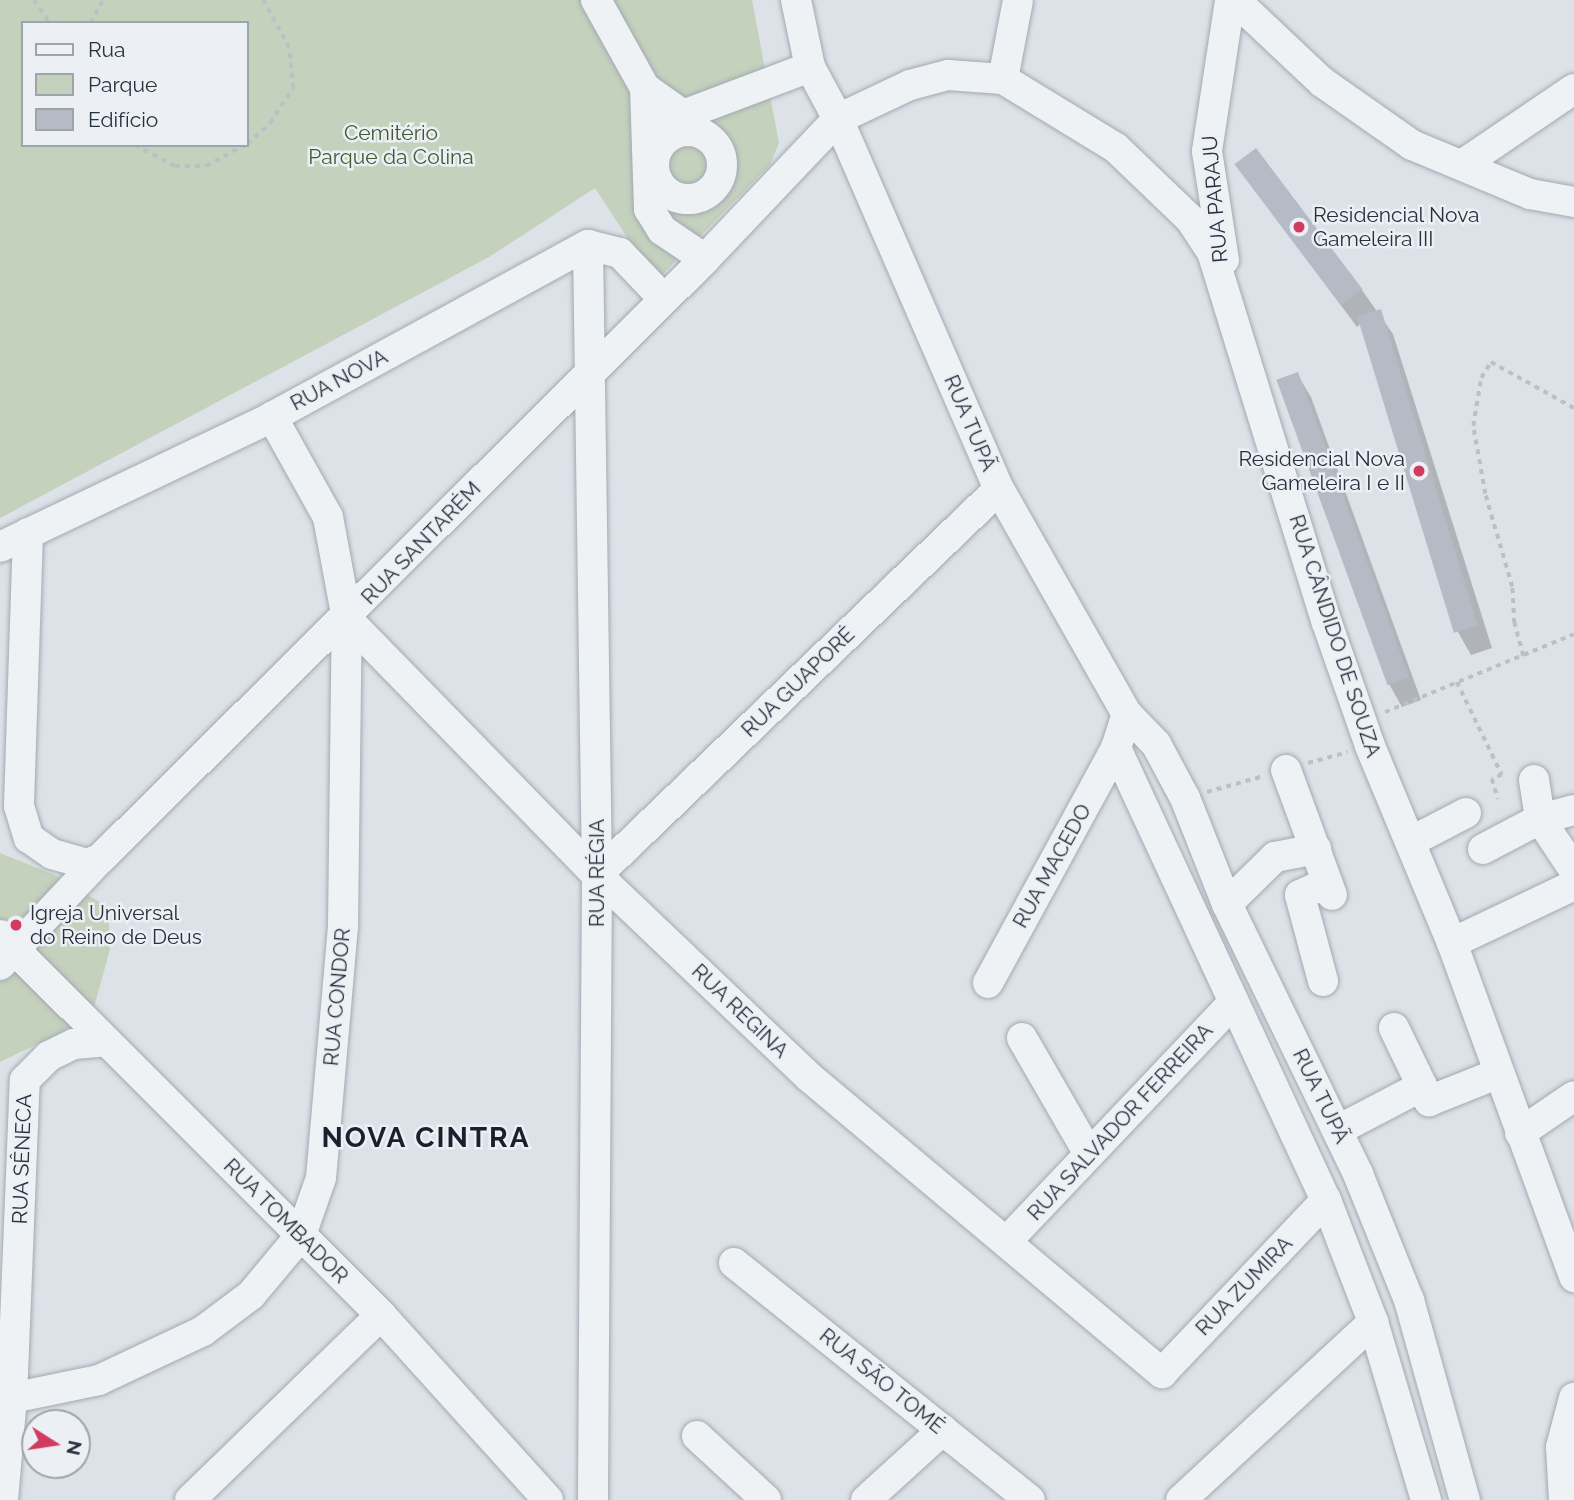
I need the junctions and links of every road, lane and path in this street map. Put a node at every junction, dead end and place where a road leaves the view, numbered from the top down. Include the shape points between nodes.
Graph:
1 (34, 0) edge
2 (103, 0) edge
3 (263, 0) edge
4 (596, 0) edge
5 (796, 0) edge
6 (1018, 0) edge
7 (1233, 0) edge
8 (49, 21) edge
9 (91, 21) edge
10 (810, 67) junction
11 (1003, 79) junction
12 (645, 88) junction
13 (1574, 89) edge
14 (838, 119) junction
15 (688, 123) junction
16 (248, 142) edge
17 (139, 147) edge
18 (241, 147) edge
19 (649, 152) junction
20 (1462, 165) junction
21 (1574, 202) edge
22 (588, 245) junction
23 (705, 260) junction
24 (1222, 274) junction
25 (663, 298) junction
26 (592, 368) junction
27 (1574, 408) edge
28 (272, 417) junction
29 (999, 489) junction
30 (28, 533) junction
31 (0, 547) edge
32 (346, 619) junction
33 (1574, 634) edge
34 (1523, 656) junction
35 (1457, 682) junction
36 (1128, 715) junction
37 (1362, 722) junction
38 (1116, 748) junction
39 (1286, 770) dead end
40 (1534, 780) dead end
41 (1498, 799) dead end
42 (1574, 810) edge
43 (1466, 813) dead end
44 (1539, 818) junction
45 (1410, 842) junction
46 (1316, 849) junction
47 (1483, 849) dead end
48 (100, 859) junction
49 (1574, 870) edge
50 (597, 875) junction
51 (1574, 885) edge
52 (1227, 904) junction
53 (1452, 943) junction
54 (5, 950) edge
55 (1323, 981) dead end
56 (988, 983) dead end
57 (1234, 1002) junction
58 (1394, 1028) dead end
59 (1022, 1038) dead end
60 (106, 1041) junction
61 (1497, 1074) junction
62 (1422, 1086) junction
63 (1574, 1096) edge
64 (1338, 1130) junction
65 (1520, 1133) junction
66 (1089, 1154) junction
67 (1326, 1200) junction
68 (301, 1236) junction
69 (1006, 1242) junction
70 (734, 1263) dead end
71 (1574, 1277) edge
72 (381, 1315) junction
73 (1373, 1322) junction
74 (1162, 1373) joint
75 (6, 1397) edge
76 (1574, 1398) edge
77 (943, 1430) junction
78 (697, 1436) dead end
79 (538, 1496) edge
80 (3, 1500) edge
81 (190, 1500) edge
82 (593, 1500) edge
83 (766, 1500) edge
84 (866, 1500) edge
85 (1030, 1500) edge
86 (1181, 1500) edge
87 (1426, 1500) edge
88 (1465, 1500) edge
89 (1564, 1500) edge

1 - 8 path
2 - 9 path
3 - 16 path via 289,48 293,88 270,123
4 - 12 street
5 - 10 street, RUA TUPÃ
6 - 11 street
7 - 20 street via 1365,116 1412,145
7 - 24 street, RUA PARAJU via 1207,151 1224,258
10 - 14 street, RUA TUPÃ
10 - 15 street
11 - 14 street, RUA CÂNDIDO DE SOUZA via 948,75 910,85
11 - 24 street, RUA CÂNDIDO DE SOUZA via 1116,148 1151,178 1191,219
12 - 15 street
12 - 19 street
13 - 20 street
14 - 23 street, RUA SANTARÉM
14 - 29 street, RUA TUPÃ
15 - 19 street
15 - 19 street via 714,142 723,163 716,185 708,193 686,200 666,191
17 - 18 path via 175,166 206,166
19 - 23 street via 649,209 663,230
20 - 21 street via 1530,194
22 - 25 street via 620,253
22 - 26 street, RUA RÉGIA
22 - 28 street, RUA NOVA
23 - 25 street, RUA SANTARÉM
24 - 37 street, RUA CÂNDIDO DE SOUZA via 1327,623
25 - 26 street, RUA SANTARÉM
26 - 32 street, RUA SANTARÉM
26 - 50 street, RUA RÉGIA
27 - 34 path via 1491,362 1481,378 1473,426 1485,494 1512,587 1514,623
28 - 30 street, RUA NOVA
28 - 32 street, RUA CONDOR via 328,517
29 - 36 street, RUA TUPÃ
29 - 50 street, RUA GUAPORÉ
30 - 31 street, RUA NOVA
30 - 48 street via 19,806 29,838 51,853 86,864
32 - 48 street, RUA SANTARÉM
32 - 50 street, RUA REGINA
32 - 68 street, RUA CONDOR via 344,927 321,1178
33 - 34 path
34 - 35 path
35 - 37 path
35 - 41 path via 1502,775 1492,779
36 - 38 street
36 - 52 street, RUA TUPÃ via 1156,744 1185,798
37 - 45 street, RUA CÂNDIDO DE SOUZA
38 - 56 street, RUA MACEDO
38 - 57 street, RUA TUPÃ
39 - 46 street
40 - 44 street
42 - 44 street
43 - 45 street
44 - 47 street
44 - 49 street
45 - 53 street, RUA CÂNDIDO DE SOUZA
46 - 52 street via 1275,857
46 - 55 street via 1329,889 1300,895
48 - 54 street, RUA SANTARÉM
50 - 69 street, RUA REGINA via 809,1077
50 - 82 street, RUA RÉGIA
51 - 53 street
52 - 64 street, RUA TUPÃ
53 - 61 street, RUA CÂNDIDO DE SOUZA
54 - 60 street, RUA TOMBADOR
57 - 66 street, RUA SALVADOR FERREIRA
57 - 67 street, RUA TUPÃ
58 - 62 street
59 - 66 street
60 - 68 street, RUA TOMBADOR
60 - 75 street, RUA SÊNECA via 74,1044 49,1056 25,1080
61 - 62 street via 1429,1101
61 - 65 street, RUA CÂNDIDO DE SOUZA
62 - 64 street
63 - 65 street
64 - 88 street, RUA TUPÃ via 1409,1300
65 - 71 street, RUA CÂNDIDO DE SOUZA
66 - 69 street, RUA SALVADOR FERREIRA
67 - 73 street, RUA TUPÃ
67 - 74 street, RUA ZUMIRA
68 - 72 street, RUA TOMBADOR
68 - 75 street, RUA CONDOR via 251,1295 203,1331 99,1380
69 - 74 street, RUA REGINA
70 - 77 street, RUA SÃO TOMÉ
72 - 79 street, RUA TOMBADOR
72 - 81 street
73 - 86 street
73 - 87 street, RUA TUPÃ
75 - 80 street, RUA SÊNECA
76 - 89 street via 1561,1447
77 - 84 street
77 - 85 street, RUA SÃO TOMÉ
78 - 83 street

